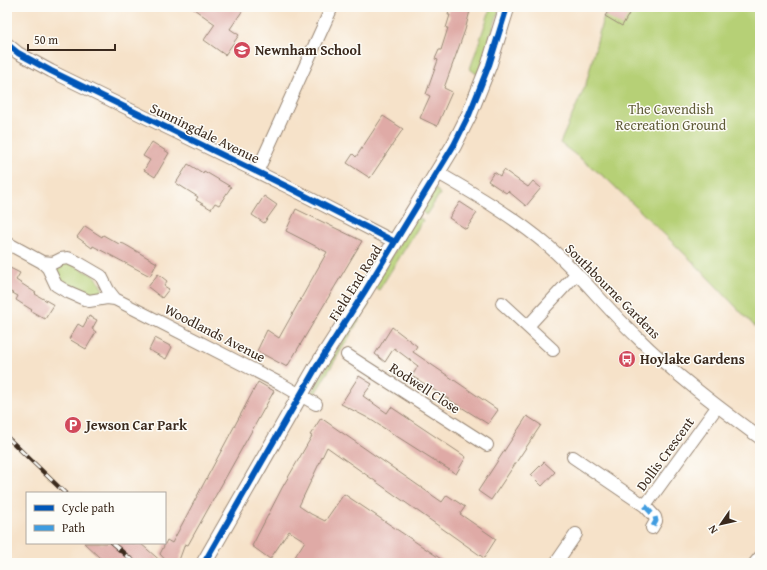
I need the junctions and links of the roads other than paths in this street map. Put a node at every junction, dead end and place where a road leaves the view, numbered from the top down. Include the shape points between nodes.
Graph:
1 (332, 7) edge
2 (507, 7) edge
3 (7, 44) edge
4 (257, 172) junction
5 (438, 173) junction
6 (395, 242) junction
7 (7, 243) edge
8 (42, 262) junction
9 (576, 274) junction
10 (115, 299) junction
11 (502, 303) dead end
12 (528, 326) junction
13 (553, 350) dead end
14 (347, 355) dead end
15 (300, 395) junction
16 (316, 404) dead end
17 (718, 407) junction
18 (760, 438) edge
19 (487, 445) dead end
20 (573, 457) dead end
21 (645, 506) junction
22 (652, 528) dead end
23 (576, 534) dead end
24 (760, 557) edge
25 (204, 563) edge
26 (556, 563) edge
27 (756, 563) edge

1 - 4 street
2 - 5 street, Field End Road via 489,65 469,115
3 - 4 street, Sunningdale Avenue via 52,72
4 - 6 street, Sunningdale Avenue
5 - 6 street, Field End Road
5 - 9 street, Southbourne Gardens via 514,220 547,245
6 - 15 street, Field End Road
7 - 8 street
8 - 10 street via 48,268 56,285 72,294 89,301
8 - 10 street, Woodlands Avenue via 53,263 68,258 77,262 101,276
9 - 12 street
9 - 17 street, Southbourne Gardens via 669,368
10 - 15 street, Woodlands Avenue
11 - 12 street
12 - 13 street
14 - 19 street, Rodwell Close
15 - 16 street, Woodlands Avenue
15 - 25 street, Field End Road
17 - 18 street, Southbourne Gardens
17 - 21 street, Dollis Crescent
20 - 21 street, Dollis Crescent
21 - 22 street via 655,517 656,521
23 - 26 street
24 - 27 street

